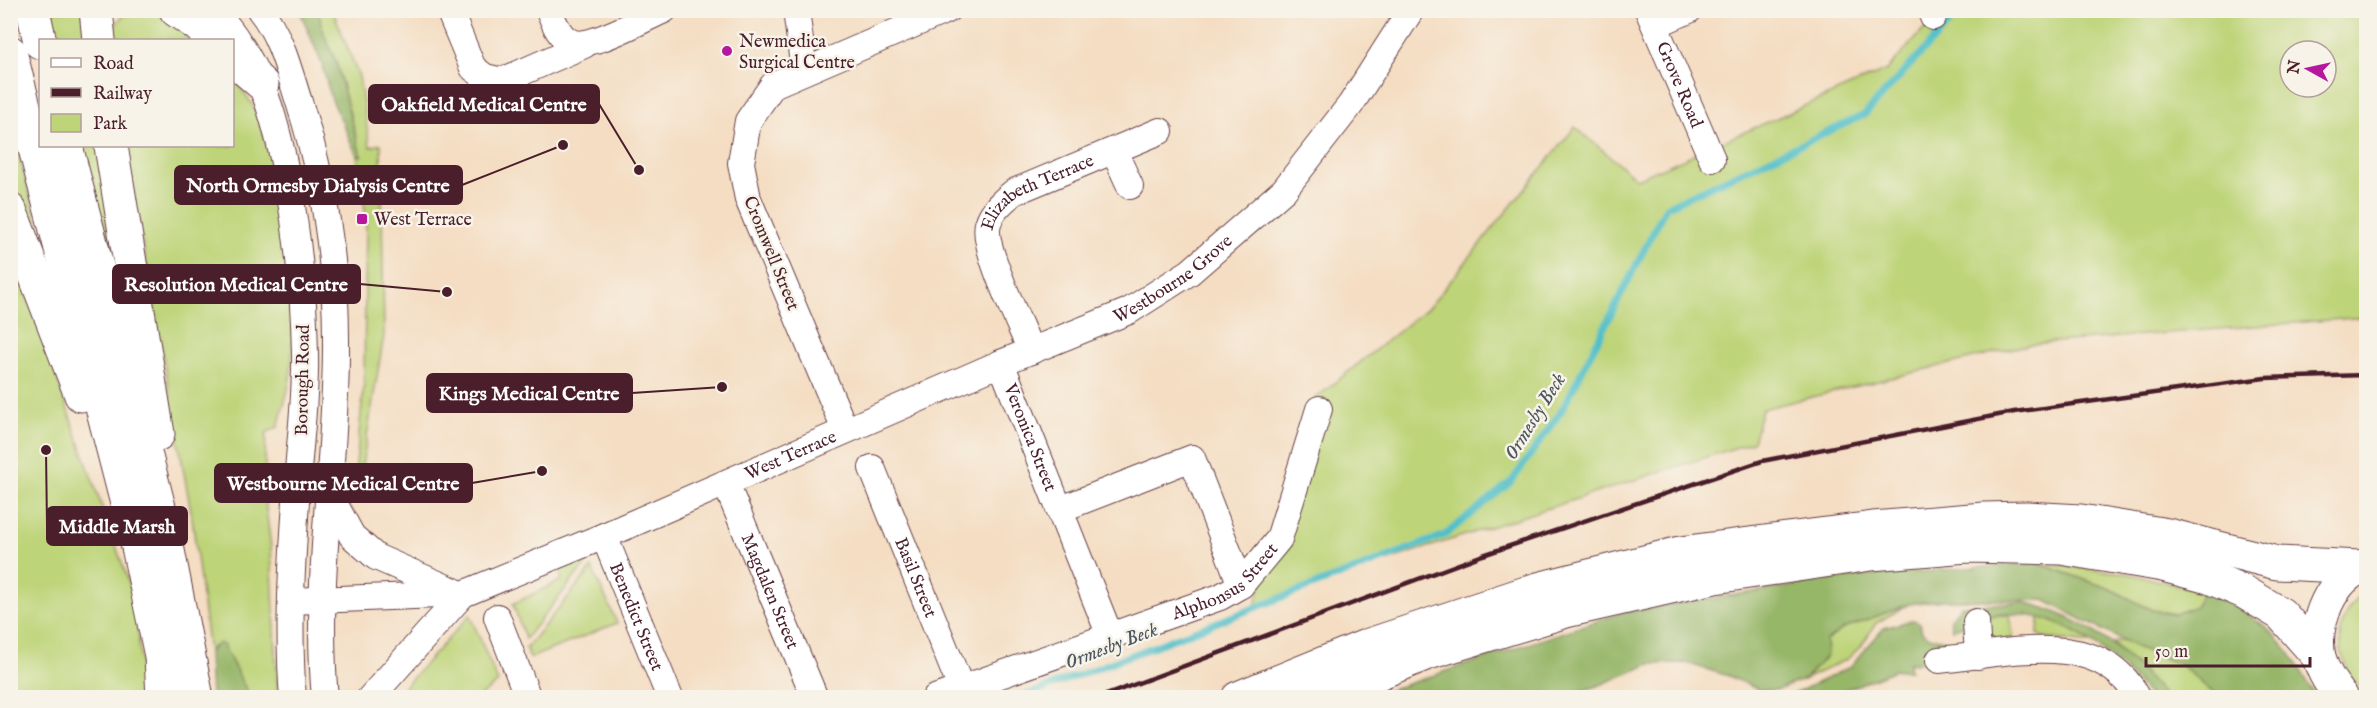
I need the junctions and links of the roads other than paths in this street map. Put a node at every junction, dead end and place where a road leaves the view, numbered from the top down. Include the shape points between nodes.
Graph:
1 (33, 10) edge
2 (176, 10) edge
3 (214, 10) edge
4 (260, 10) edge
5 (449, 10) edge
6 (549, 10) edge
7 (664, 10) edge
8 (796, 10) edge
9 (947, 10) edge
10 (1411, 10) edge
11 (1689, 10) edge
12 (1652, 18) edge
13 (39, 39) edge
14 (212, 39) edge
15 (584, 45) junction
16 (10, 52) edge
17 (234, 60) edge
18 (804, 71) junction
19 (262, 84) junction
20 (1160, 131) dead end
21 (66, 147) edge
22 (111, 147) edge
23 (1114, 151) junction
24 (1712, 159) dead end
25 (1130, 186) dead end
26 (10, 210) edge
27 (1031, 351) junction
28 (1000, 363) junction
29 (1319, 409) dead end
30 (844, 430) junction
31 (872, 468) dead end
32 (726, 484) junction
33 (327, 490) junction
34 (1061, 509) junction
35 (161, 515) junction
36 (604, 536) junction
37 (137, 542) junction
38 (2363, 566) edge
39 (1241, 585) junction
40 (463, 594) junction
41 (321, 600) junction
42 (291, 601) junction
43 (497, 617) dead end
44 (1976, 622) dead end
45 (1110, 636) junction
46 (1978, 656) junction
47 (2319, 657) junction
48 (1939, 660) dead end
49 (962, 688) junction
50 (197, 694) edge
51 (163, 698) edge
52 (293, 698) edge
53 (326, 698) edge
54 (370, 698) edge
55 (528, 698) edge
56 (670, 698) edge
57 (815, 698) edge
58 (935, 698) edge
59 (1238, 698) edge
60 (1318, 698) edge
61 (2138, 698) edge
62 (2342, 698) edge

1 - 13 main road
2 - 14 main road
3 - 19 street, Borough Road via 250,56
4 - 33 street, Borough Road via 284,53 311,137 328,229 336,338
5 - 15 street via 473,68 485,77 502,81
6 - 15 street via 558,31 570,42
7 - 15 street
8 - 18 street
9 - 18 street, Cromwell Street
10 - 27 street, Westbourne Grove via 1352,104 1284,190 1232,237 1190,272 1129,311
11 - 12 street
12 - 24 street, Grove Road
16 - 37 main road
17 - 19 main road
18 - 30 street, Cromwell Street via 773,85 748,121 741,164 748,199
19 - 42 street, Borough Road via 281,148 298,236 305,355
20 - 23 street, Elizabeth Terrace
21 - 35 main road
22 - 35 main road via 158,420
23 - 25 street, Elizabeth Terrace
23 - 27 street, Elizabeth Terrace via 1014,192 998,206 987,225 990,252
26 - 37 main road
27 - 28 street, Westbourne Grove
28 - 30 street, Westbourne Grove
28 - 34 street, Veronica Street
29 - 39 street, Alphonsus Street via 1279,539
30 - 32 street, West Terrace
31 - 49 street, Basil Street
32 - 36 street, West Terrace
32 - 57 street, Magdalen Street
33 - 40 street via 352,536 376,557
33 - 41 street, Borough Road
34 - 39 street via 1192,458
34 - 45 street, Veronica Street
35 - 50 main road
36 - 40 street, West Terrace
36 - 56 street, Benedict Street
37 - 51 main road via 161,656
38 - 47 main road via 2339,583 2325,605 2318,630
38 - 59 main road via 2277,562 2168,535 2081,521 1984,519 1873,528 1680,554 1538,589 1366,646
39 - 45 street, Alphonsus Street via 1220,597
40 - 41 street, West Terrace
40 - 54 street
41 - 42 street, West Terrace
41 - 53 street, Borough Road
42 - 52 street, Borough Road
43 - 55 street
44 - 46 street
45 - 49 street, Alphonsus Street
46 - 48 street
46 - 61 street via 2054,649 2079,652 2116,670
47 - 60 main road via 2281,614 2209,577 2061,548 1967,546 1871,554 1715,577 1577,609 1425,654
47 - 62 main road via 2328,680
49 - 58 street, Alphonsus Street

